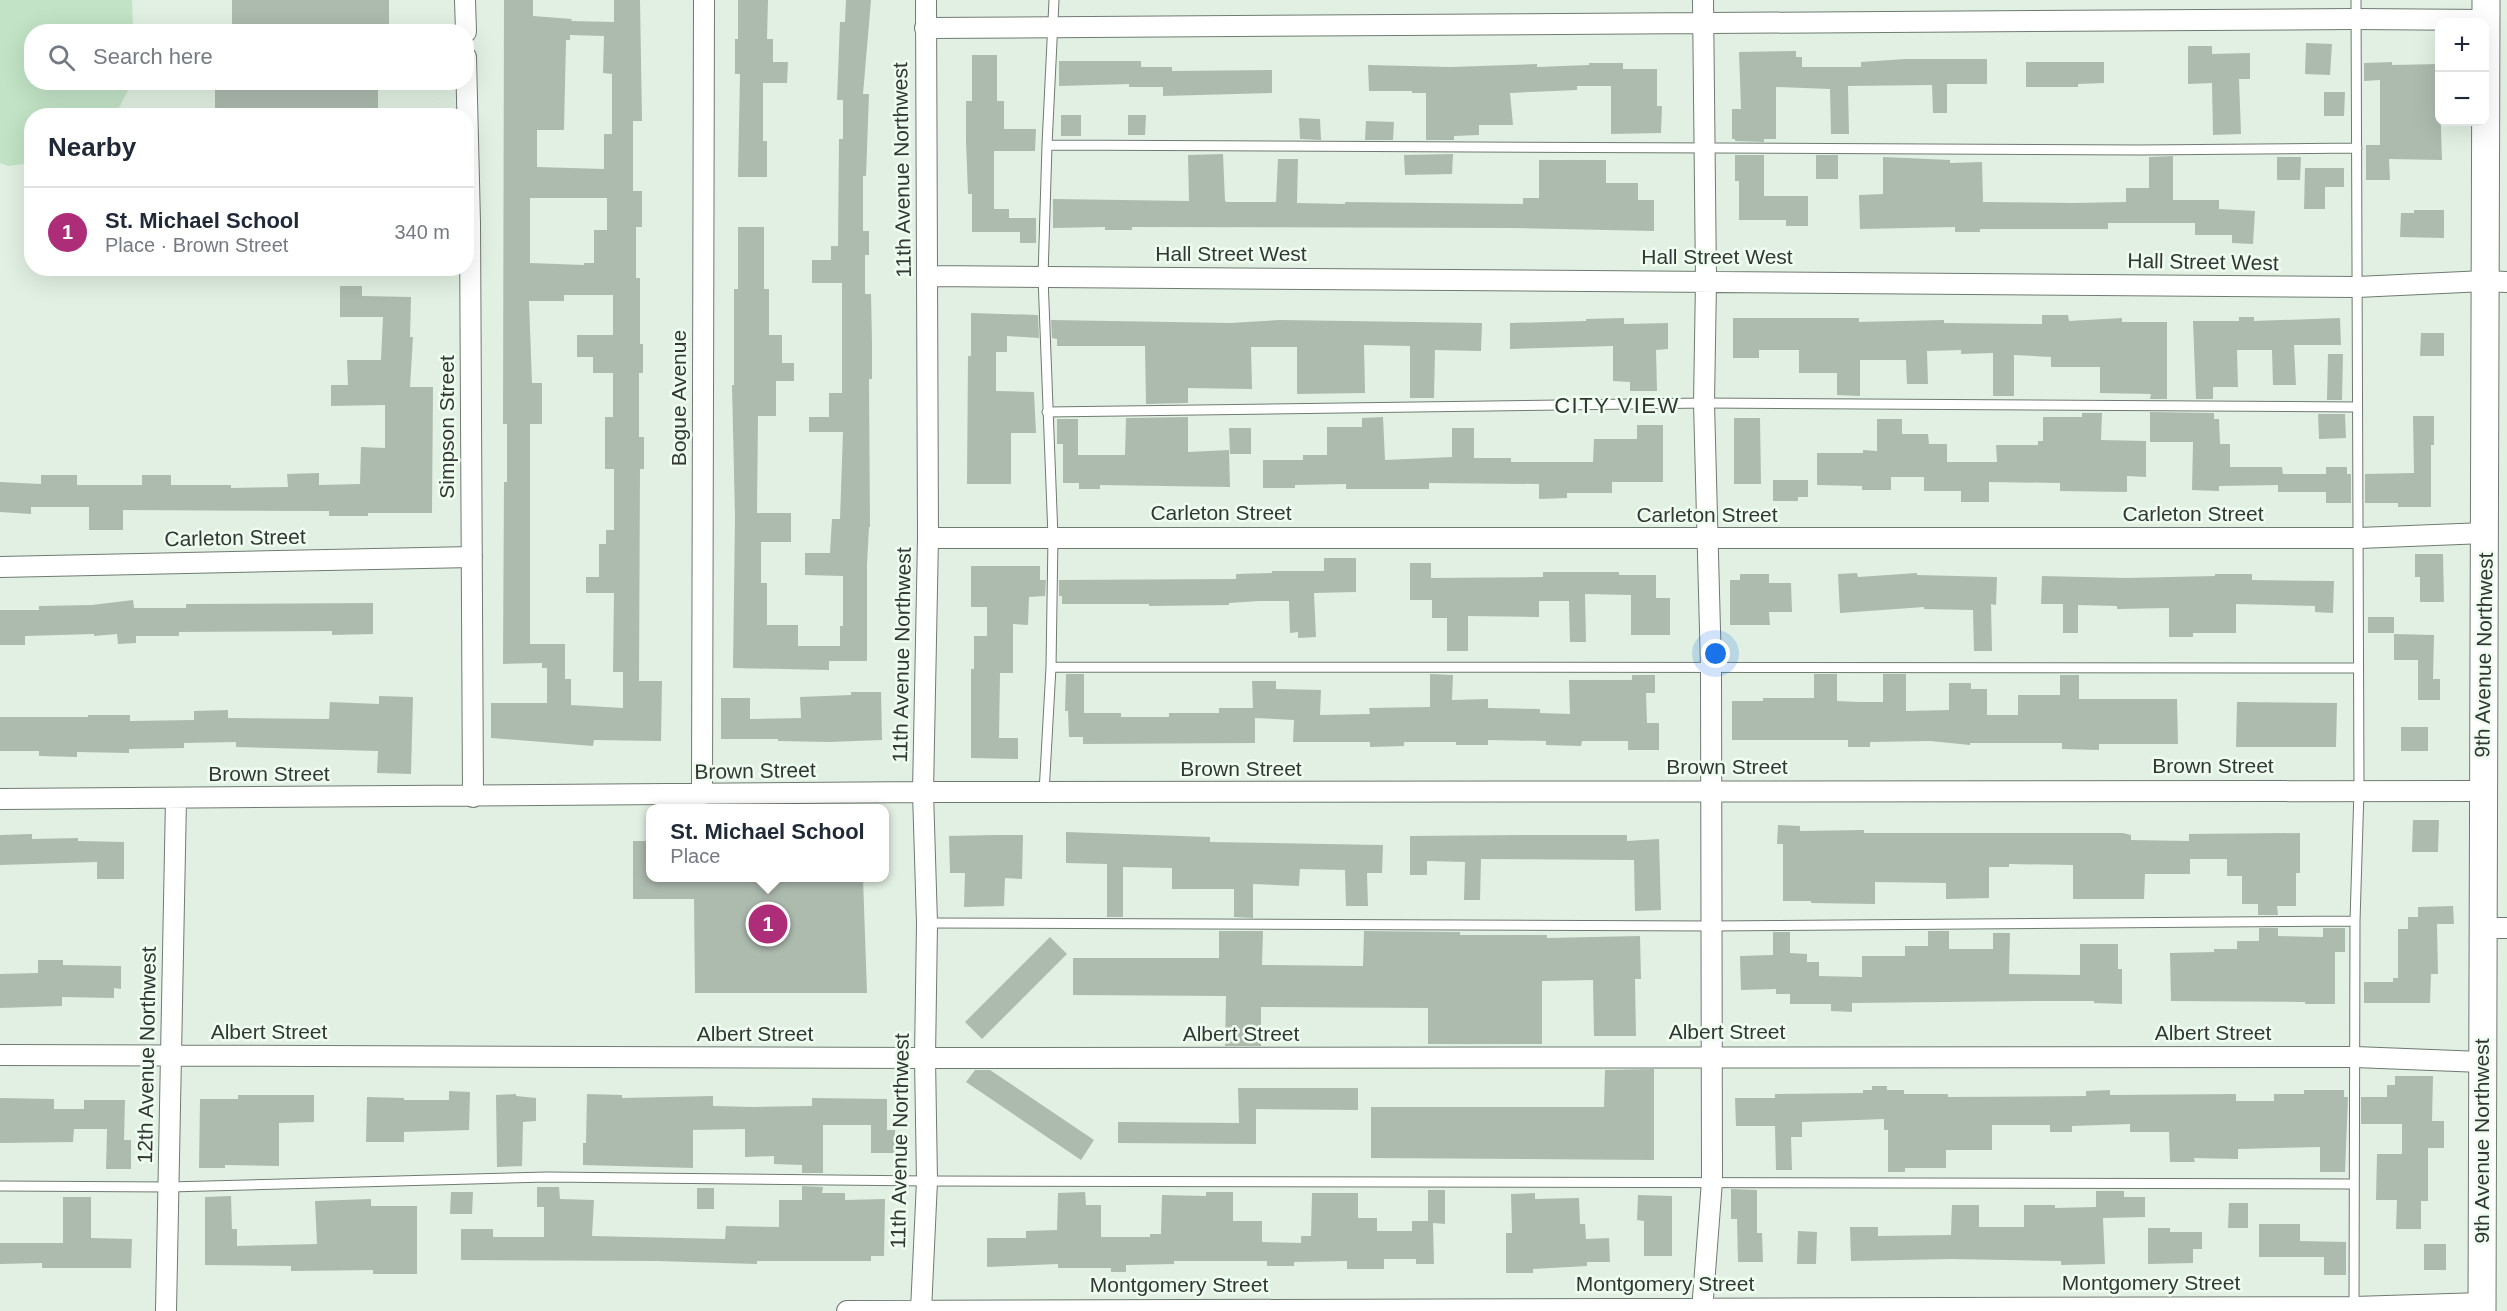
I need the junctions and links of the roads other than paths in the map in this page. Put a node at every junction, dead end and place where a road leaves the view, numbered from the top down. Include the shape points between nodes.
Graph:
1 (465, 0) edge
2 (704, 0) edge
3 (926, 0) edge
4 (1054, 0) edge
5 (1703, 0) edge
6 (2356, 9) edge
7 (2486, 10) edge
8 (1703, 23) junction
9 (466, 24) edge
10 (925, 28) junction
11 (1054, 28) junction
12 (467, 90) edge
13 (467, 108) edge
14 (1047, 145) junction
15 (2357, 148) junction
16 (1705, 149) junction
17 (470, 276) edge
18 (927, 276) junction
19 (1043, 277) junction
20 (1706, 281) junction
21 (2496, 282) edge
22 (2357, 287) junction
23 (1704, 403) junction
24 (2356, 407) junction
25 (1047, 412) junction
26 (2485, 533) junction
27 (1053, 537) junction
28 (928, 538) junction
29 (2359, 538) junction
30 (1707, 539) junction
31 (472, 557) junction
32 (0, 567) edge
33 (1052, 667) junction
34 (1711, 668) junction
35 (2358, 668) junction
36 (1710, 790) junction
37 (2359, 790) junction
38 (923, 792) junction
39 (2482, 792) junction
40 (1044, 793) junction
41 (702, 795) junction
42 (473, 797) junction
43 (0, 799) edge
44 (176, 799) junction
45 (2355, 921) junction
46 (927, 923) junction
47 (1710, 926) junction
48 (2494, 928) edge
49 (0, 1055) edge
50 (172, 1056) junction
51 (1711, 1056) junction
52 (2355, 1057) junction
53 (925, 1058) junction
54 (2482, 1062) junction
55 (927, 1181) junction
56 (1712, 1181) junction
57 (2354, 1184) junction
58 (0, 1186) edge
59 (169, 1187) junction
60 (2482, 1307) edge
61 (1702, 1309) edge
62 (2354, 1309) edge
63 (166, 1311) edge
64 (847, 1311) edge
65 (921, 1311) edge

1 - 9 street
2 - 41 street, Bogue Avenue
3 - 10 street, 11th Avenue Northwest
4 - 11 lane
5 - 8 street
6 - 7 street
6 - 8 street
6 - 15 lane
7 - 21 main road, 9th Avenue Northwest
8 - 11 street
8 - 16 street
10 - 11 street
10 - 18 street, 11th Avenue Northwest
11 - 14 lane
12 - 13 street, Simpson Street
14 - 16 lane
14 - 19 lane
15 - 16 lane
15 - 22 lane
16 - 20 street
17 - 31 street, Simpson Street
18 - 19 street, Hall Street West
18 - 28 street, 11th Avenue Northwest
19 - 20 street, Hall Street West
19 - 25 lane
20 - 22 street, Hall Street West
20 - 23 street
21 - 22 street, Hall Street West
21 - 26 main road, 9th Avenue Northwest
22 - 24 lane
23 - 24 lane
23 - 25 lane
23 - 30 street
24 - 29 lane
25 - 27 lane
26 - 29 street, Carleton Street
26 - 39 main road, 9th Avenue Northwest
27 - 28 street, Carleton Street
27 - 30 street, Carleton Street
27 - 33 lane
28 - 38 street, 11th Avenue Northwest
29 - 30 street, Carleton Street
29 - 35 lane
30 - 34 street
31 - 32 street, Carleton Street
31 - 42 street, Simpson Street
33 - 34 lane
33 - 40 lane
34 - 35 lane
34 - 36 street
35 - 37 lane
36 - 37 street, Brown Street
36 - 40 street, Brown Street
36 - 47 street
37 - 39 street, Brown Street
37 - 45 lane
38 - 40 street, Brown Street
38 - 41 street, Brown Street
38 - 46 street, 11th Avenue Northwest
39 - 48 main road, 9th Avenue Northwest
41 - 42 street, Brown Street
42 - 44 street, Brown Street
43 - 44 street, Brown Street
44 - 50 street, 12th Avenue Northwest
45 - 47 lane
45 - 52 lane
46 - 47 lane
46 - 53 street, 11th Avenue Northwest
47 - 51 street
48 - 54 main road, 9th Avenue Northwest
49 - 50 street, Albert Street
50 - 53 street, Albert Street
50 - 59 street, 12th Avenue Northwest
51 - 52 street, Albert Street
51 - 53 street, Albert Street
51 - 56 street
52 - 54 street, Albert Street
52 - 57 lane
53 - 55 street, 11th Avenue Northwest
54 - 60 main road, 9th Avenue Northwest
55 - 56 lane
55 - 59 lane via 547,1176
55 - 65 street, 11th Avenue Northwest
56 - 57 lane
56 - 61 street
57 - 62 lane
58 - 59 lane
59 - 63 street, 12th Avenue Northwest
60 - 62 street, Montgomery Street
61 - 62 street, Montgomery Street
61 - 65 street, Montgomery Street
64 - 65 street, Montgomery Street

